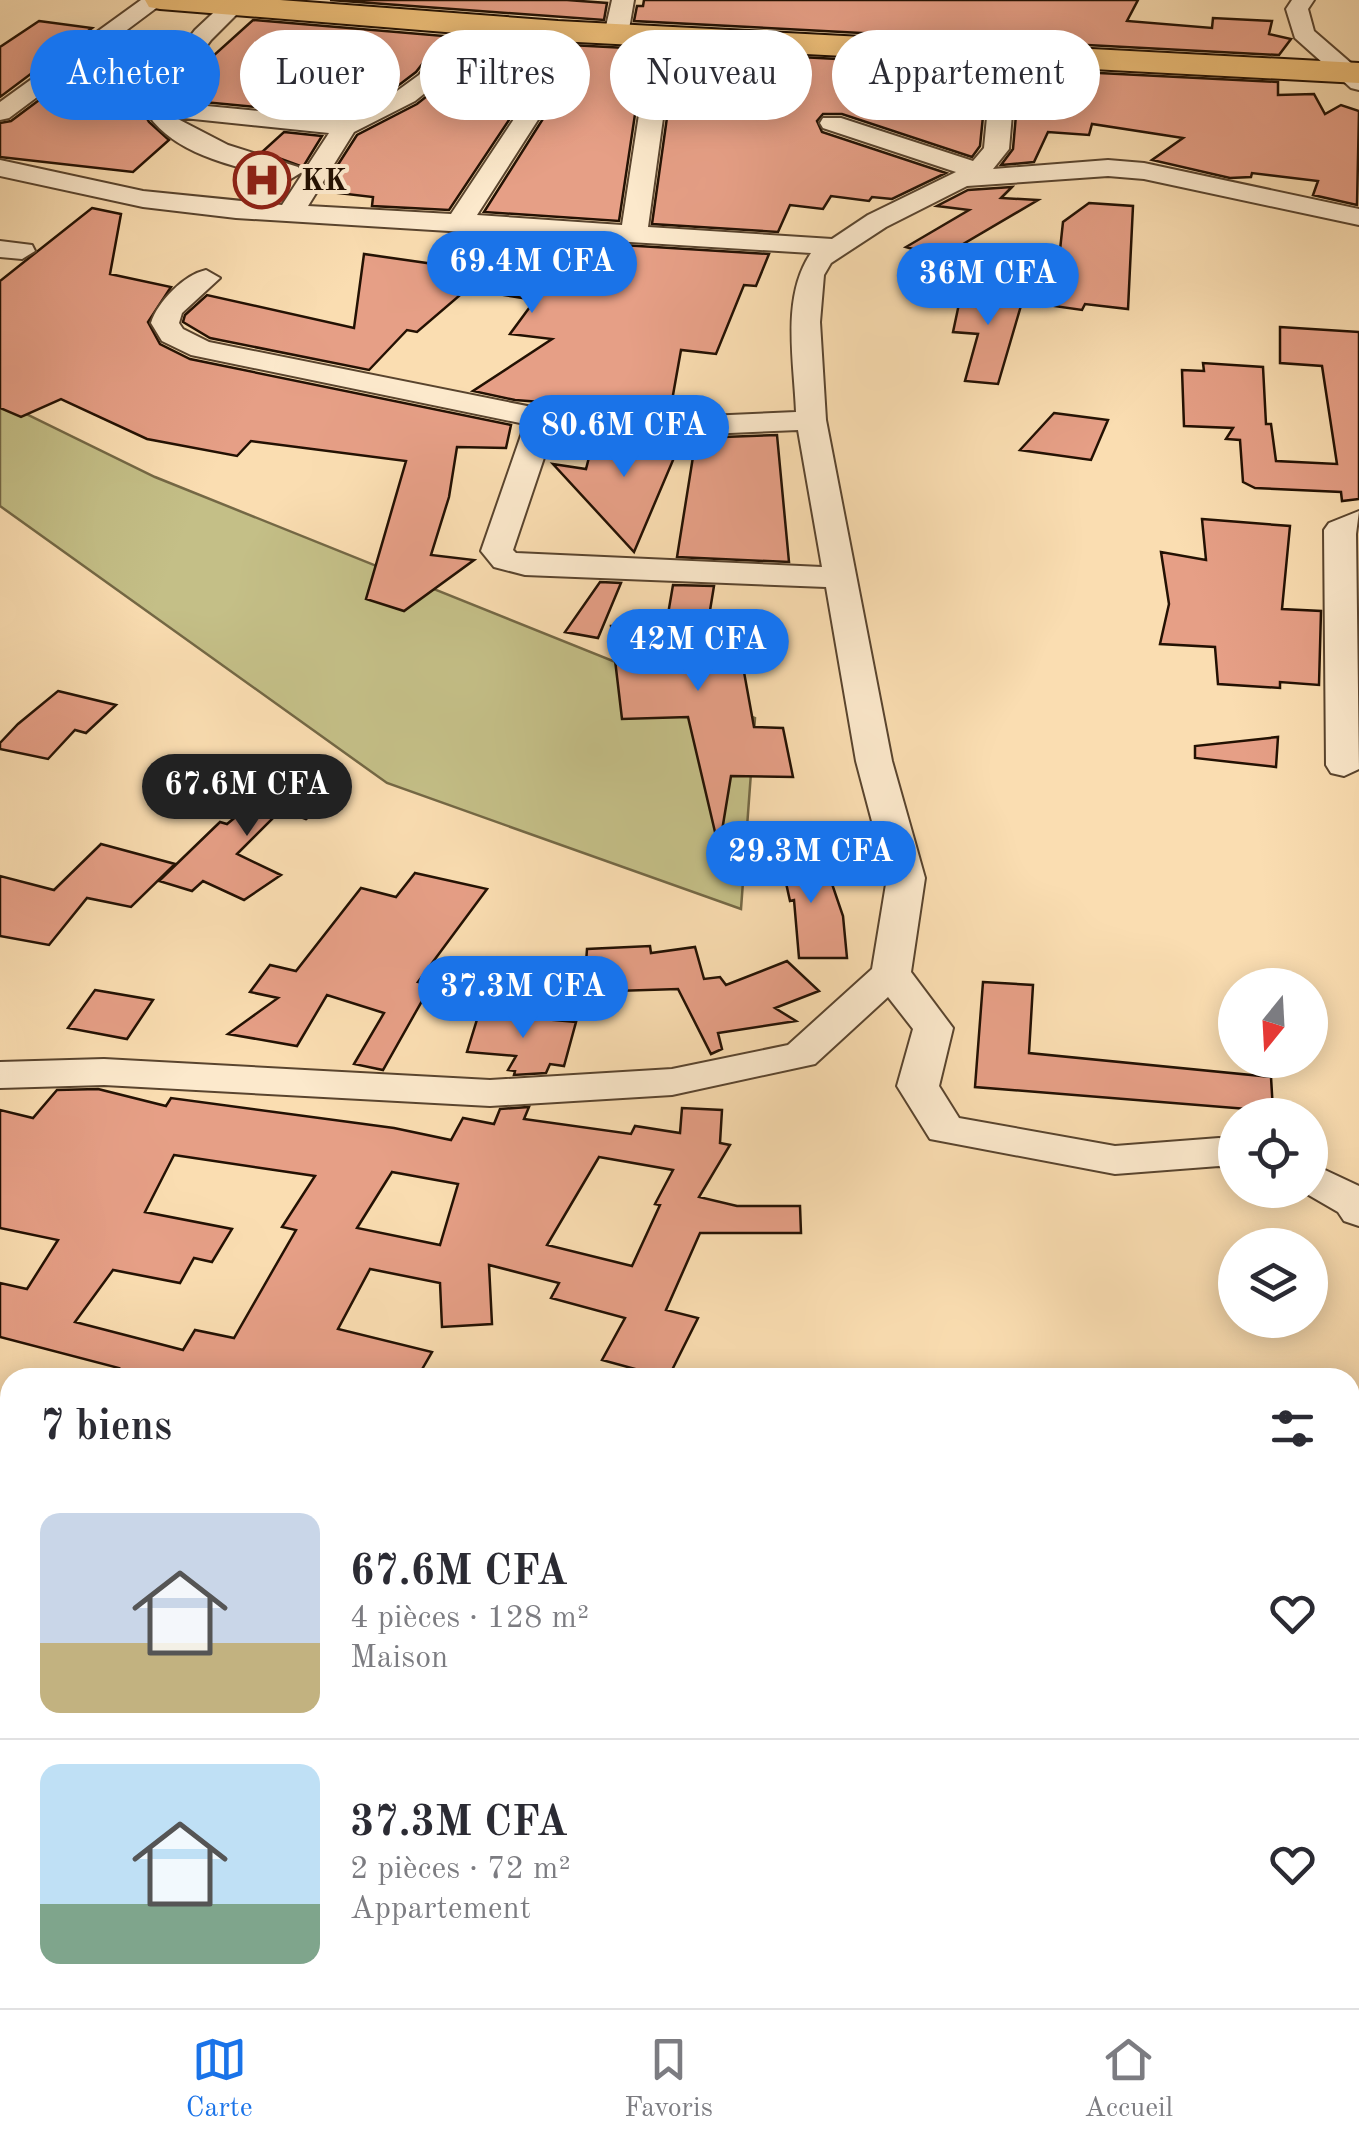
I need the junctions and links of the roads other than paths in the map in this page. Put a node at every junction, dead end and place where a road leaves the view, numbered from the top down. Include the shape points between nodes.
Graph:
1 (158, 0) edge
2 (623, 0) edge
3 (1303, 0) edge
4 (236, 4) edge
5 (469, 25) junction
6 (208, 30) edge
7 (543, 30) edge
8 (617, 30) edge
9 (1100, 61) edge
10 (1354, 76) edge
11 (0, 114) edge
12 (220, 114) edge
13 (164, 120) edge
14 (526, 120) edge
15 (650, 120) edge
16 (999, 120) edge
17 (832, 122) dead end
18 (345, 127) junction
19 (0, 168) edge
20 (289, 172) dead end
21 (974, 175) junction
22 (290, 213) junction
23 (1359, 217) edge
24 (459, 222) junction
25 (634, 232) junction
26 (836, 247) junction
27 (206, 278) dead end
28 (542, 418) junction
29 (811, 420) junction
30 (1359, 520) edge
31 (840, 578) junction
32 (1344, 766) dead end
33 (891, 973) junction
34 (0, 1075) edge
35 (1218, 1152) edge
36 (1328, 1187) edge
37 (1359, 1211) edge

1 - 4 highway
1 - 11 street
2 - 8 street
3 - 10 street via 1297,10 1303,33
4 - 5 highway
4 - 6 street
5 - 7 highway
5 - 18 street via 427,80
9 - 10 highway
12 - 18 street
13 - 20 street via 247,162
14 - 24 street
15 - 25 street
16 - 21 street via 996,149
17 - 21 street
18 - 22 street
19 - 22 street via 143,199
21 - 23 street via 1144,171
21 - 26 street
22 - 24 street
24 - 25 street
25 - 26 street
26 - 29 street via 810,275
27 - 28 street via 170,310 166,323 172,335 201,349
28 - 29 street via 684,426
28 - 31 street via 498,551 505,560
29 - 31 street
30 - 32 street via 1340,530
31 - 33 street via 874,761 906,878
33 - 34 street via 801,1055 672,1082 490,1093 104,1072
33 - 35 street via 934,1028 918,1086 945,1129 1114,1160
36 - 37 street

